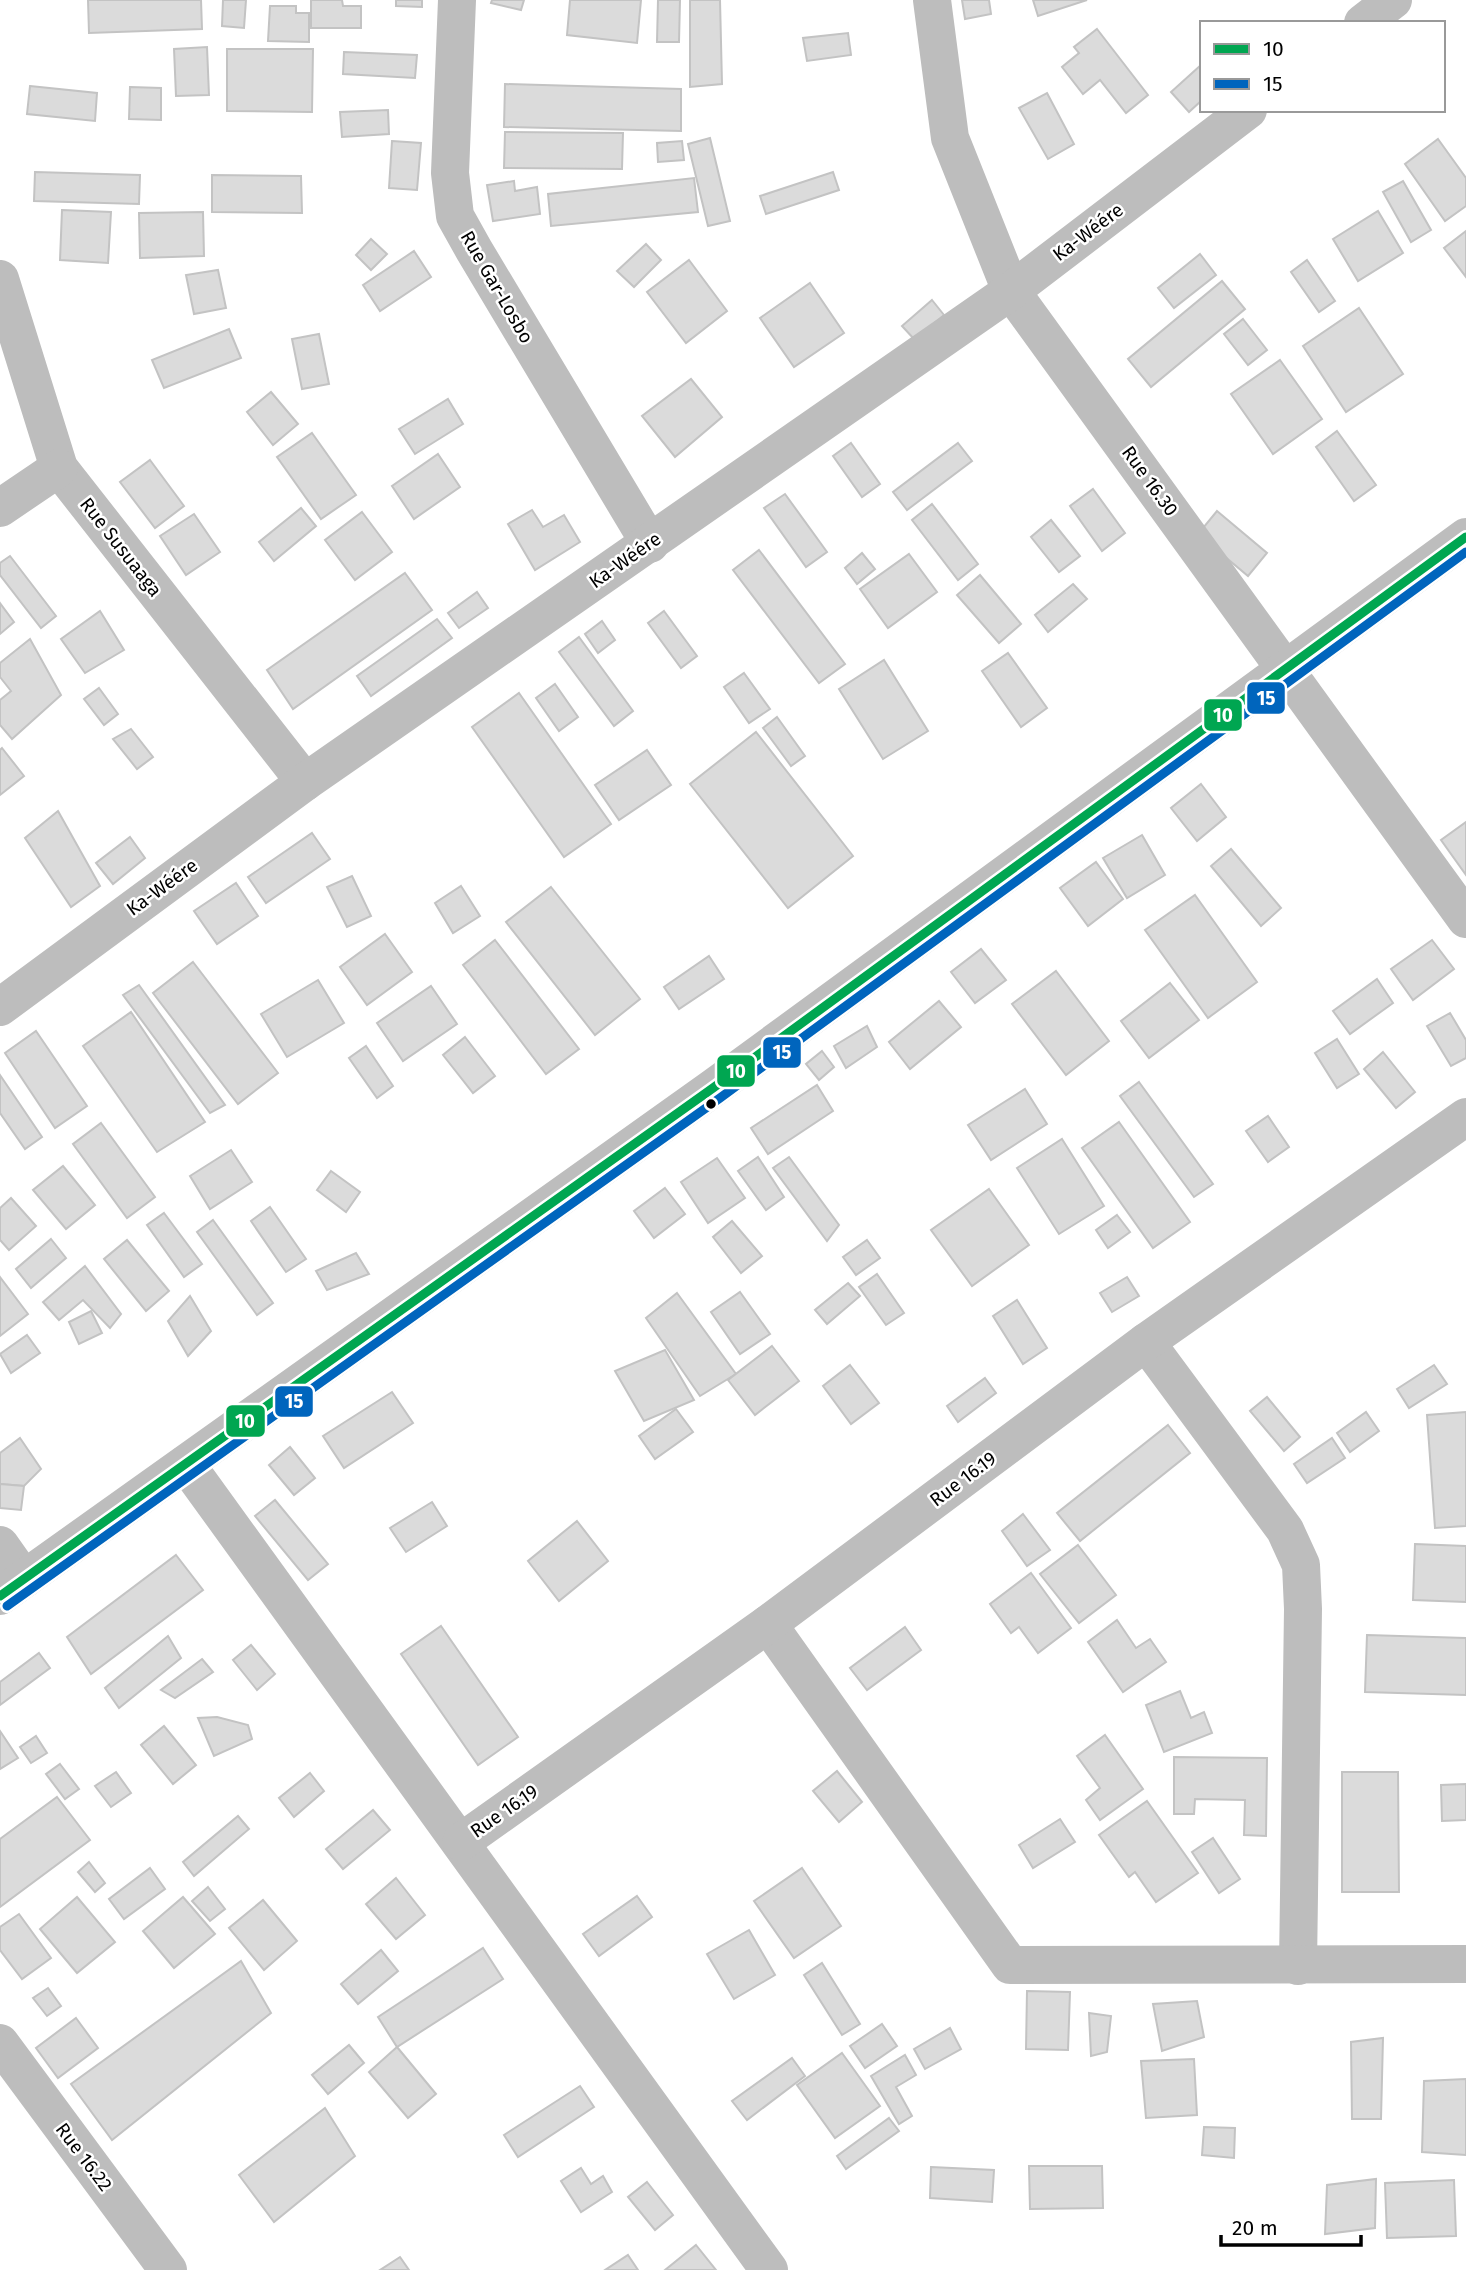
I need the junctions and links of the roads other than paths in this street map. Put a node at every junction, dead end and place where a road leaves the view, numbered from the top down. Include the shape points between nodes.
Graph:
1 (457, 0) edge
2 (932, 0) edge
3 (1392, 0) edge
4 (1366, 21) edge
5 (1245, 112) edge
6 (0, 279) edge
7 (1011, 291) junction
8 (59, 468) junction
9 (0, 508) edge
10 (1466, 537) edge
11 (650, 544) junction
12 (1287, 668) junction
13 (306, 782) junction
14 (1466, 919) edge
15 (0, 1007) edge
16 (1466, 1117) edge
17 (1146, 1342) junction
18 (186, 1464) junction
19 (0, 1545) edge
20 (12, 1588) edge
21 (768, 1624) junction
22 (461, 1842) junction
23 (1466, 1964) edge
24 (1298, 1966) junction
25 (0, 2043) edge
26 (168, 2270) edge
27 (769, 2270) edge

1 - 11 street, Rue Gar-Losbo via 450,173 456,216
2 - 7 street, Rue 16.30 via 950,138
3 - 4 street
5 - 7 street, Ka-Wéére
6 - 8 street, Rue Susuaaga
7 - 11 street, Ka-Wéére
7 - 12 street, Rue 16.30
8 - 9 street
8 - 13 street, Rue Susuaaga
10 - 12 street
11 - 13 street, Ka-Wéére
12 - 14 street, Rue 16.30
12 - 18 street via 713,1088
13 - 15 street, Ka-Wéére
16 - 17 street, Rue 16.19
17 - 21 street, Rue 16.19
17 - 24 street via 1285,1530 1301,1565
18 - 20 street
18 - 22 street
19 - 20 street
21 - 22 street, Rue 16.19
21 - 24 street via 1010,1965
22 - 27 street
23 - 24 street
25 - 26 street, Rue 16.22

